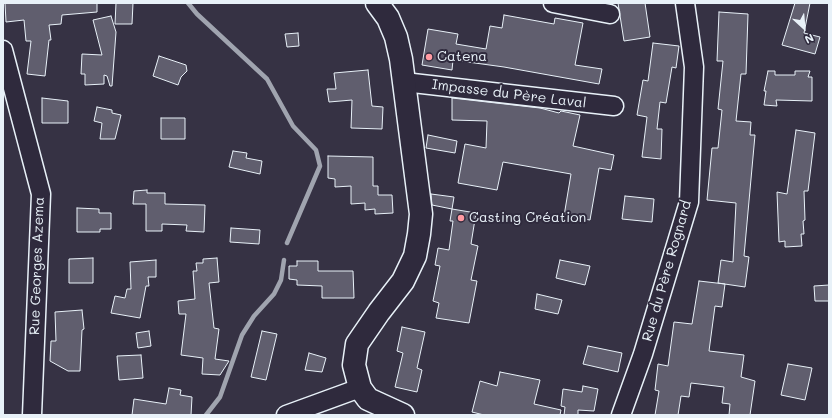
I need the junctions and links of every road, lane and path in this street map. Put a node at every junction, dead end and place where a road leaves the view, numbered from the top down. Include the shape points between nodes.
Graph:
1 (377, 3) edge
2 (553, 3) edge
3 (685, 3) edge
4 (610, 14) dead end
5 (3, 50) edge
6 (404, 82) junction
7 (614, 106) dead end
8 (360, 388) junction
9 (32, 415) edge
10 (286, 415) edge
11 (403, 415) edge
12 (620, 415) edge

1 - 6 main road via 388,18 396,37
2 - 4 street
3 - 12 street, Rue du Père Rognard via 694,66 689,202 643,354
5 - 9 street, Rue Georges Azema via 41,194
6 - 7 street, Impasse du Père Laval
6 - 8 main road via 421,214 419,234 415,256 403,281 357,344 354,365
8 - 10 street
8 - 11 main road via 368,399

